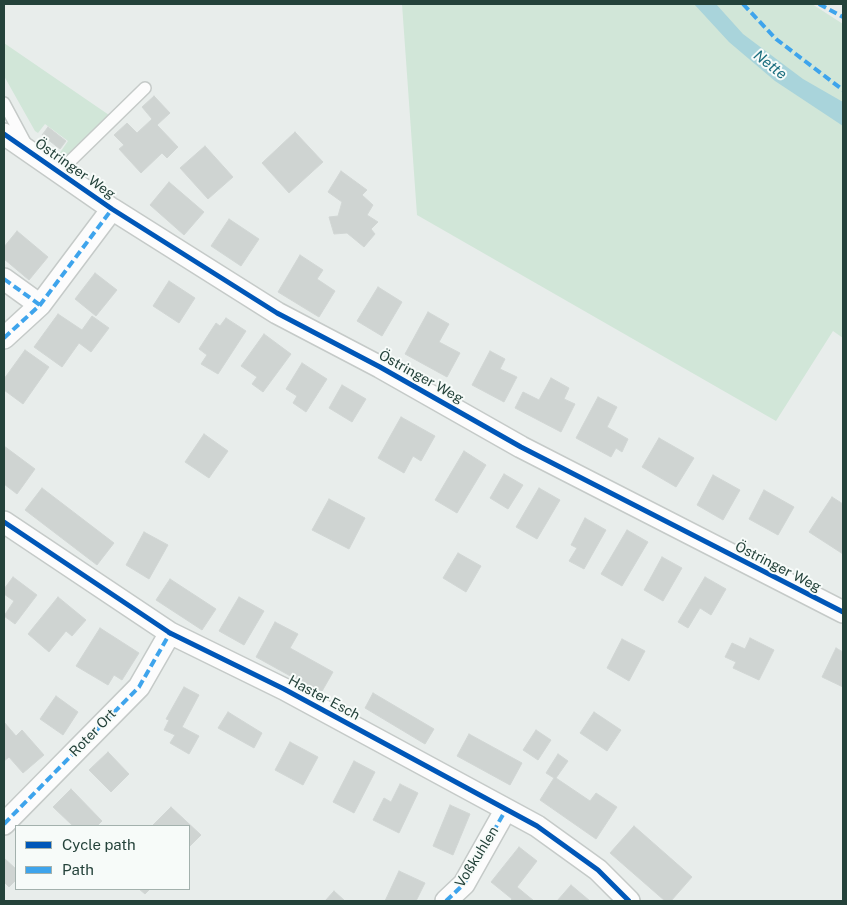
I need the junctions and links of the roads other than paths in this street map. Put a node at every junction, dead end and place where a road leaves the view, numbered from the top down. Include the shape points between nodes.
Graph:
1 (145, 88) dead end
2 (4, 103) edge
3 (4, 134) edge
4 (30, 152) junction
5 (59, 172) junction
6 (112, 209) junction
7 (4, 279) edge
8 (40, 304) junction
9 (4, 338) edge
10 (4, 522) edge
11 (843, 612) edge
12 (170, 633) junction
13 (505, 810) junction
14 (4, 824) edge
15 (446, 901) edge
16 (628, 901) edge

1 - 5 lane
2 - 4 lane
3 - 4 street, Östringer Weg
4 - 5 street, Östringer Weg
5 - 6 street, Östringer Weg
6 - 8 street
6 - 11 street, Östringer Weg via 277,312 521,447
7 - 8 street
8 - 9 street
10 - 12 street, Haster Esch
12 - 13 street, Haster Esch via 284,689
12 - 14 street, Roter Ort via 138,687
13 - 15 street, Voßkuhlen via 464,884
13 - 16 street, Haster Esch via 537,826 598,870

